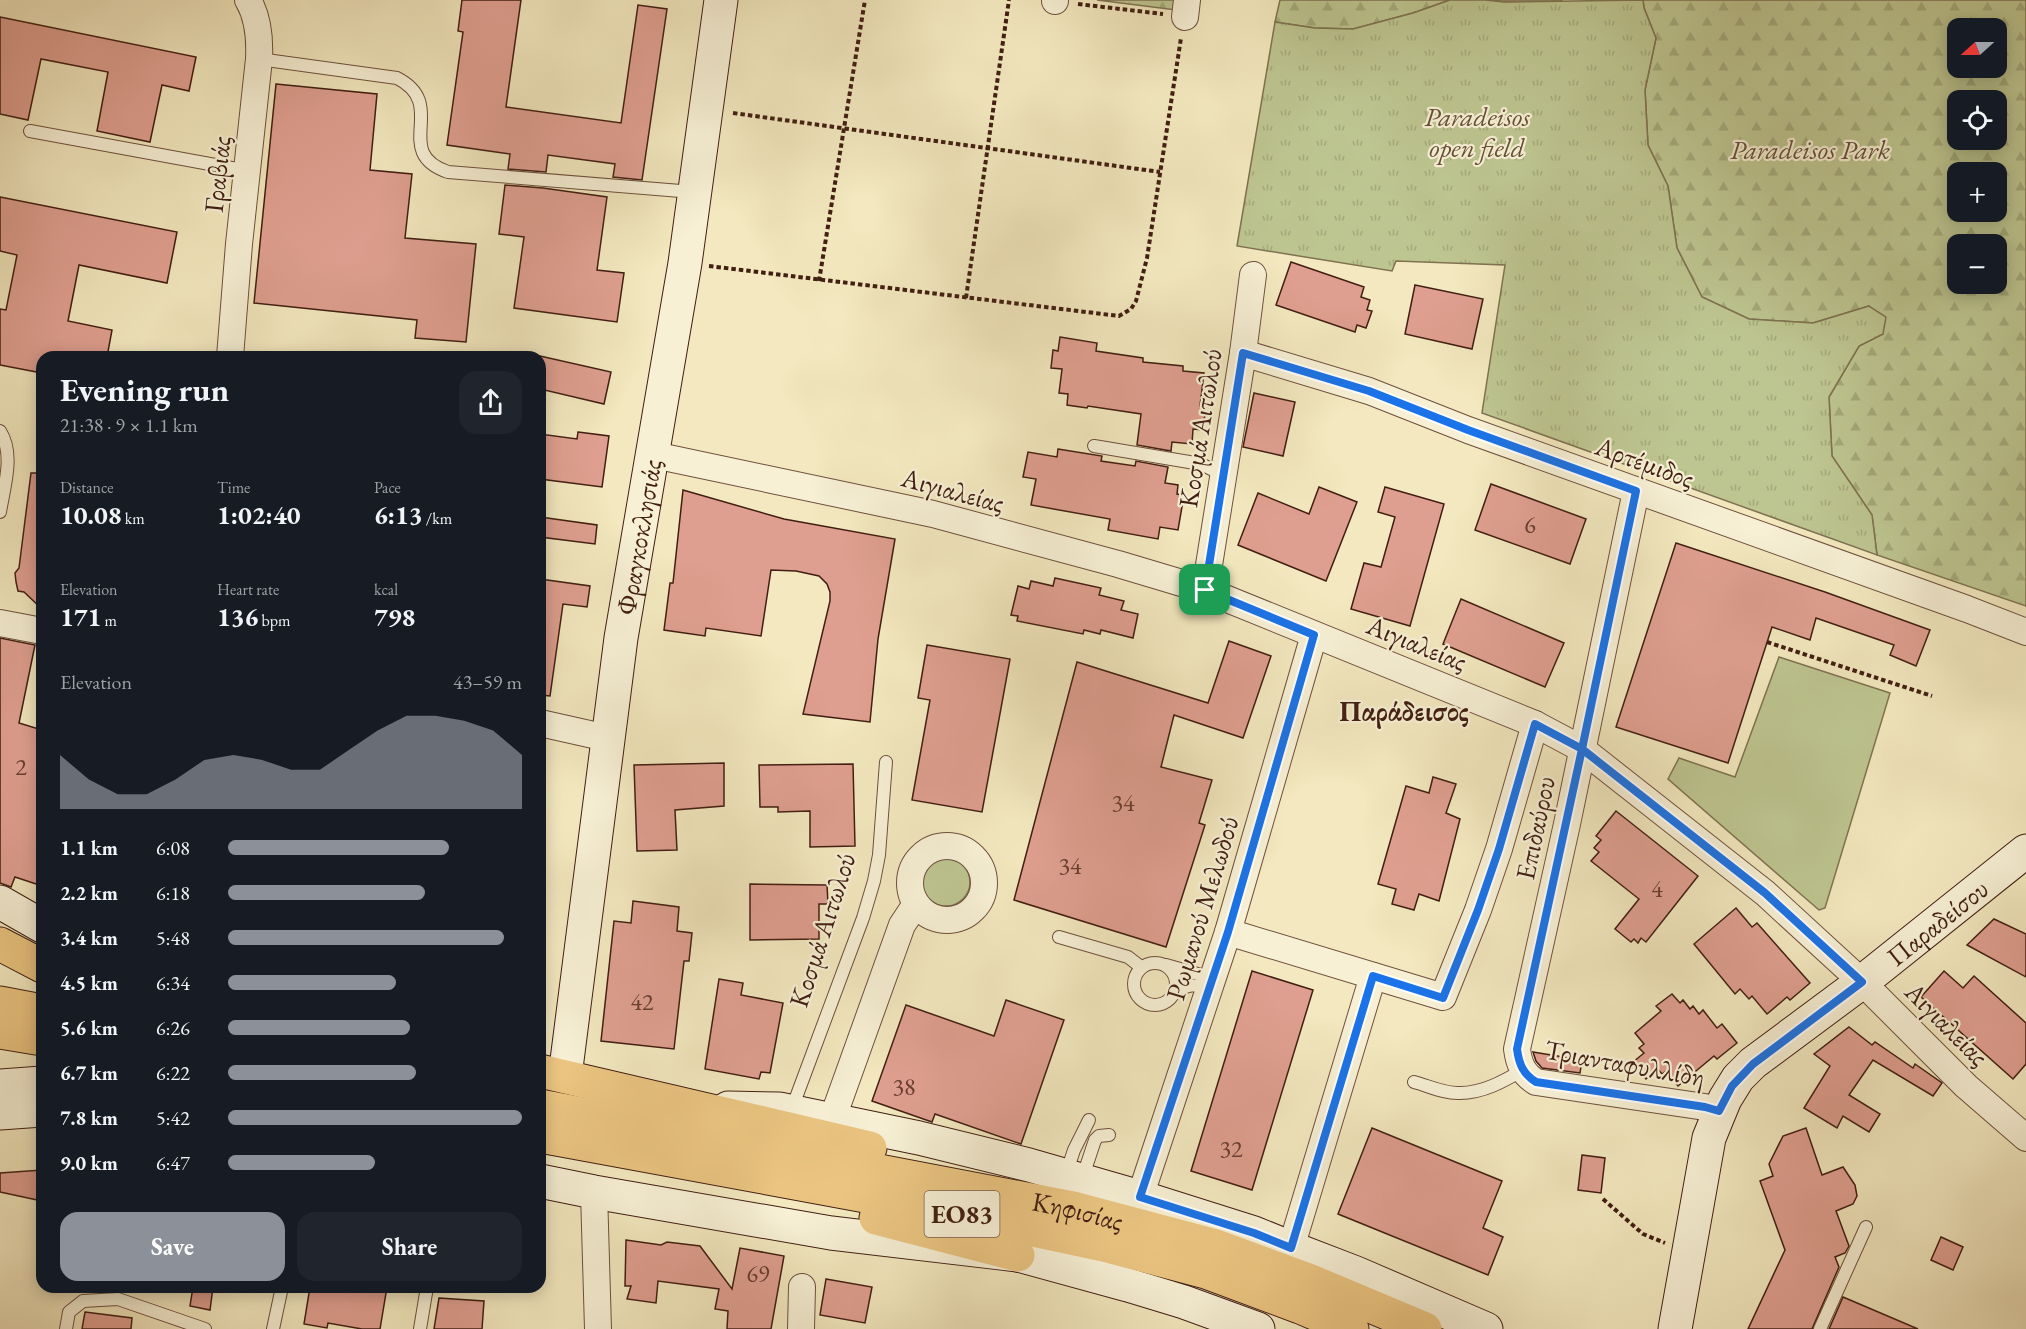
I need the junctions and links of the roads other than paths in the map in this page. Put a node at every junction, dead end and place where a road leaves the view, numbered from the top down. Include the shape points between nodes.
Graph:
1 (248, 0) edge
2 (721, 0) edge
3 (259, 59) junction
4 (30, 131) dead end
5 (248, 171) junction
6 (694, 192) junction
7 (1253, 275) dead end
8 (230, 351) edge
9 (1243, 353) junction
10 (0, 430) edge
11 (1094, 446) dead end
12 (654, 455) junction
13 (1223, 475) junction
14 (1636, 491) junction
15 (0, 512) edge
16 (1205, 590) junction
17 (0, 623) edge
18 (36, 631) edge
19 (2026, 632) edge
20 (1314, 635) junction
21 (546, 724) edge
22 (1535, 724) junction
23 (607, 738) junction
24 (1582, 749) junction
25 (886, 762) dead end
26 (2026, 851) edge
27 (0, 902) edge
28 (916, 904) dead end
29 (36, 923) edge
30 (1228, 932) junction
31 (1059, 937) dead end
32 (0, 944) edge
33 (36, 963) edge
34 (1165, 965) junction
35 (1142, 967) junction
36 (1373, 976) junction
37 (1862, 982) junction
38 (1211, 983) junction
39 (1174, 993) junction
40 (0, 1032) edge
41 (36, 1038) edge
42 (1522, 1070) junction
43 (552, 1073) edge
44 (1414, 1082) dead end
45 (36, 1083) edge
46 (0, 1086) edge
47 (695, 1107) junction
48 (546, 1108) edge
49 (36, 1110) edge
50 (791, 1111) junction
51 (1719, 1111) junction
52 (0, 1113) edge
53 (832, 1120) junction
54 (1089, 1120) dead end
55 (1109, 1135) dead end
56 (546, 1137) edge
57 (2026, 1138) edge
58 (616, 1151) junction
59 (546, 1182) edge
60 (1073, 1188) junction
61 (594, 1192) junction
62 (1140, 1197) junction
63 (1866, 1227) dead end
64 (1291, 1248) junction
65 (1018, 1255) junction
66 (802, 1287) dead end
67 (281, 1293) edge
68 (426, 1293) edge
69 (66, 1329) edge
70 (205, 1329) edge
71 (273, 1329) edge
72 (420, 1329) edge
73 (598, 1329) edge
74 (801, 1329) edge
75 (1258, 1329) edge
76 (1352, 1329) edge
77 (1425, 1329) edge
78 (1486, 1329) edge
79 (1675, 1329) edge
80 (1694, 1329) edge
81 (1820, 1329) edge

1 - 3 street, Γραβιάς via 258,32
2 - 6 street, Φραγκοκλησιάς
3 - 5 street, Γραβιάς
3 - 6 lane via 397,78 408,84 421,108 420,147 425,158 434,167 448,172
4 - 5 lane
5 - 8 street, Γραβιάς
6 - 12 street, Φραγκοκλησιάς
7 - 9 street, Κοσμά Αιτωλού
9 - 13 street, Κοσμά Αιτωλού
9 - 14 street, Αρτέμιδος via 1369,391
10 - 15 lane via 8,457
11 - 13 lane via 1201,464
12 - 16 street, Αιγιαλείας via 933,514
12 - 23 street, Φραγκοκλησιάς
13 - 16 street, Κοσμά Αιτωλού
14 - 19 street, Αρτέμιδος
14 - 24 street, Επιδαύρου
16 - 20 street, Αιγιαλείας
17 - 18 street
20 - 22 street, Αιγιαλείας
20 - 30 street, Ρωμανού Μελωδού
21 - 23 street
22 - 24 street, Αιγιαλείας
22 - 36 street via 1499,849 1443,998
23 - 43 street, Φραγκοκλησιάς
24 - 37 street, Αιγιαλείας via 1765,893
24 - 42 street, Επιδαύρου via 1517,1049
25 - 50 lane, Κοσμά Αιτωλού via 874,881
26 - 37 street, Παραδείσου
27 - 29 street
28 - 53 street via 902,925
30 - 36 street
30 - 38 street, Ρωμανού Μελωδού
31 - 35 lane via 1128,957
32 - 33 main road
34 - 35 lane via 1149,963
34 - 38 lane
34 - 39 lane via 1175,977
35 - 39 lane via 1134,982 1145,1003 1162,1004
36 - 64 street
37 - 51 street, Παραδείσου via 1753,1064 1732,1086
37 - 57 street, Αιγιαλείας via 1966,1086
38 - 39 lane via 1184,986
38 - 62 street, Ρωμανού Μελωδού
40 - 41 main road
42 - 44 lane via 1489,1087 1460,1093
42 - 51 street, Τριανταφυλλίδη via 1536,1082
43 - 47 main road
45 - 46 street
47 - 50 street, Κηφισίας
47 - 60 main road via 928,1161
48 - 60 main road, Κηφισίας / ΕΟ83
49 - 52 street
50 - 53 street, Κηφισίας
51 - 79 street, Παραδείσου via 1709,1138
51 - 80 street via 1727,1126 1729,1151
53 - 60 street, Κηφισίας via 919,1138
54 - 60 lane via 1074,1150
55 - 60 lane via 1095,1140
56 - 58 main road, Κηφισίας / ΕΟ83
58 - 65 main road
58 - 76 main road, Κηφισίας / ΕΟ83 via 925,1207 1104,1245 1206,1272
59 - 61 street, Κηφισίας
60 - 62 street, Κηφισίας
60 - 77 main road, Κηφισίας / ΕΟ83
61 - 65 street, Κηφισίας via 831,1233
61 - 73 street
62 - 64 street, Κηφισίας
63 - 81 lane
64 - 78 street, Κηφισίας
65 - 75 street, Κηφισίας via 1139,1288
66 - 74 street
67 - 71 lane
68 - 72 lane
69 - 70 lane via 69,1312 83,1301 118,1299

